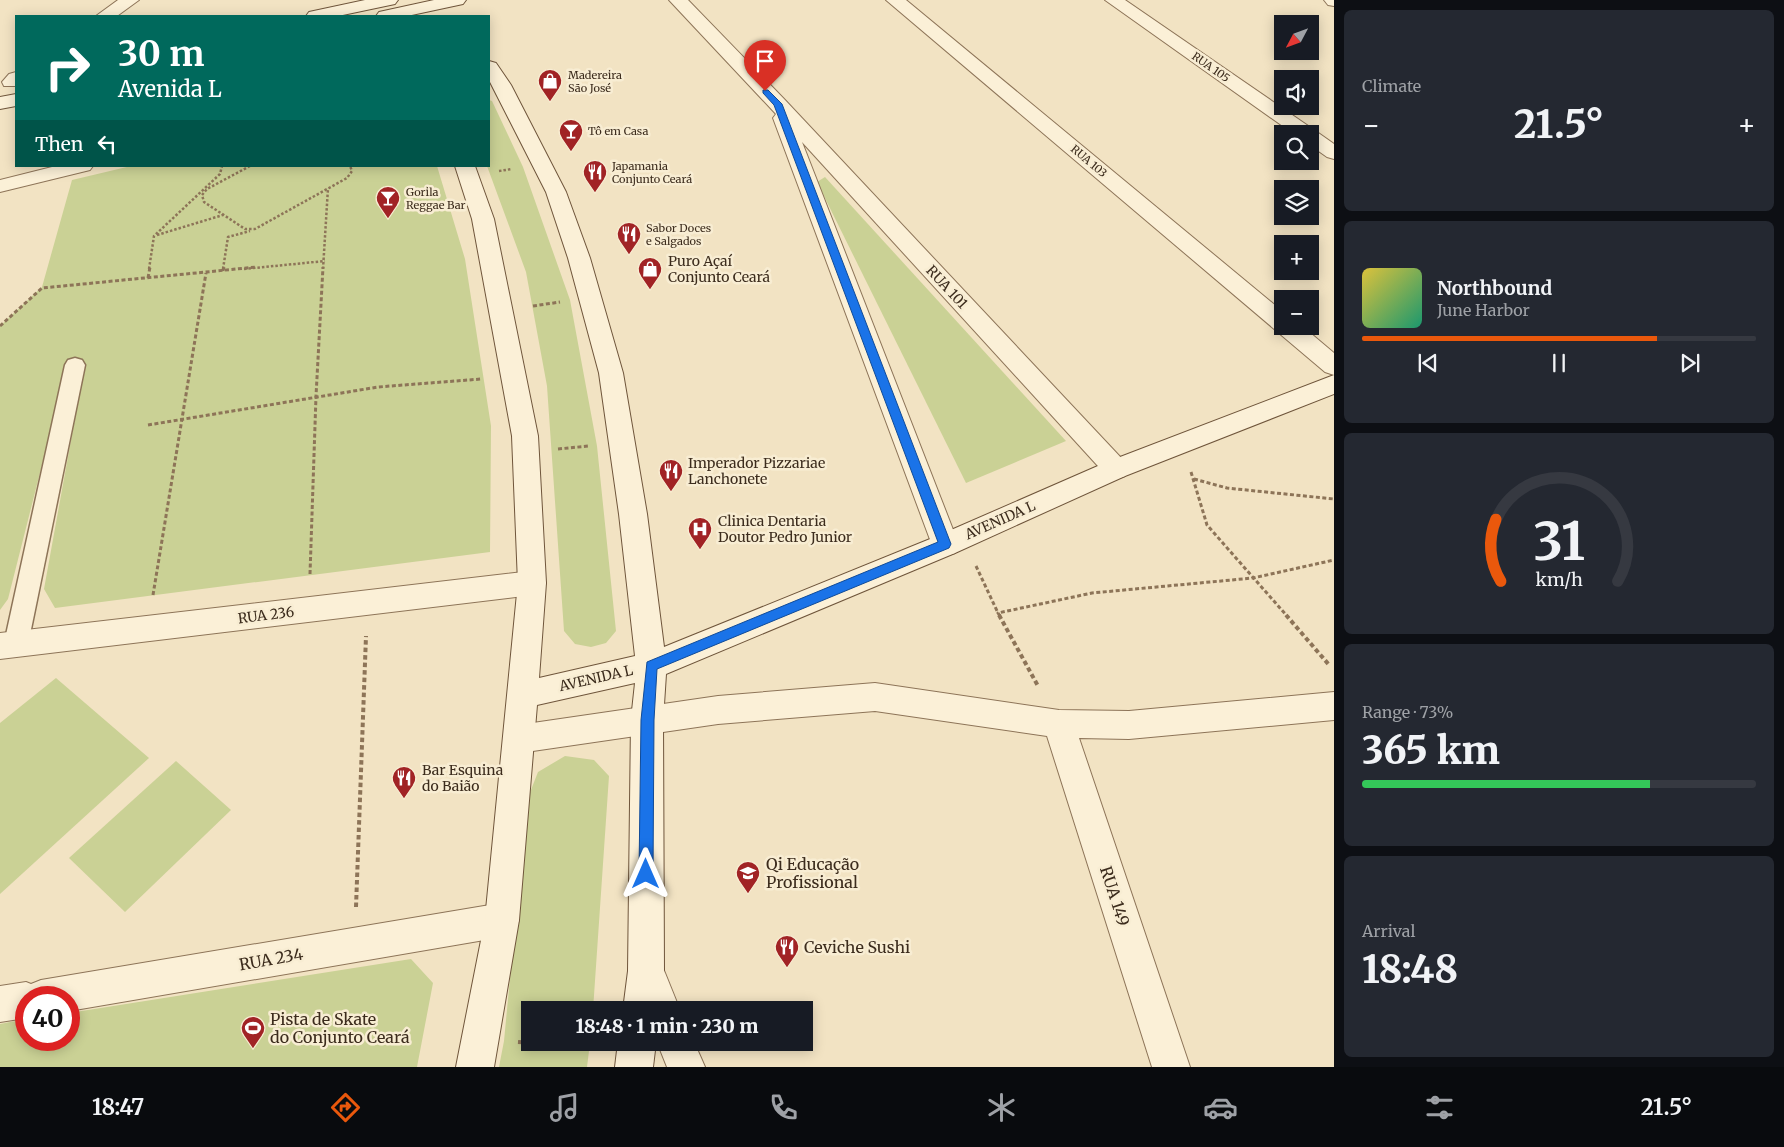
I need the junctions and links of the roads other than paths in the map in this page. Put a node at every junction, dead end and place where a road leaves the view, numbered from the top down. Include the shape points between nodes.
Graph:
1 (130, 0) edge
2 (389, 0) edge
3 (678, 0) edge
4 (895, 0) edge
5 (1114, 0) edge
6 (449, 5) edge
7 (368, 7) edge
8 (107, 15) edge
9 (321, 15) edge
10 (391, 15) edge
11 (493, 80) edge
12 (12, 85) edge
13 (0, 104) edge
14 (778, 104) junction
15 (1294, 125) edge
16 (1319, 142) edge
17 (1334, 152) edge
18 (79, 167) edge
19 (465, 167) edge
20 (0, 186) edge
21 (1274, 316) edge
22 (1297, 335) edge
23 (75, 365) dead end
24 (1334, 366) edge
25 (1334, 384) edge
26 (1116, 469) junction
27 (945, 544) junction
28 (532, 583) junction
29 (8, 645) edge
30 (651, 666) junction
31 (522, 695) junction
32 (1334, 706) edge
33 (647, 720) junction
34 (1059, 724) junction
35 (519, 739) junction
36 (502, 920) junction
37 (646, 971) junction
38 (80, 991) edge
39 (642, 1001) edge
40 (658, 1001) edge
41 (15, 1002) edge
42 (0, 1004) edge
43 (636, 1051) edge
44 (680, 1051) edge
45 (475, 1067) edge
46 (634, 1067) edge
47 (686, 1067) edge
48 (1171, 1067) edge

1 - 8 street
2 - 7 street
3 - 14 street, RUA 101
4 - 21 street, RUA 103
5 - 15 street, RUA 105
6 - 10 street
7 - 9 street
11 - 30 street via 556,192 579,258 611,373 633,514
12 - 13 street
14 - 26 street, RUA 101
14 - 27 street, RUA 101
16 - 17 street
18 - 20 street
19 - 28 street via 483,219 524,436
22 - 24 street
23 - 29 lane
25 - 26 street, AVENIDA L
26 - 27 street, AVENIDA L
27 - 30 street, AVENIDA L
28 - 29 street, RUA 236
28 - 31 street
30 - 31 street, AVENIDA L
30 - 33 street
31 - 35 street
32 - 34 street via 1129,725
33 - 34 street via 718,710 875,697
33 - 35 street
33 - 37 street
34 - 48 street, RUA 149
35 - 36 street
36 - 38 street, RUA 234
36 - 45 street
37 - 39 street
37 - 40 street
41 - 42 street
43 - 46 street
44 - 47 street

